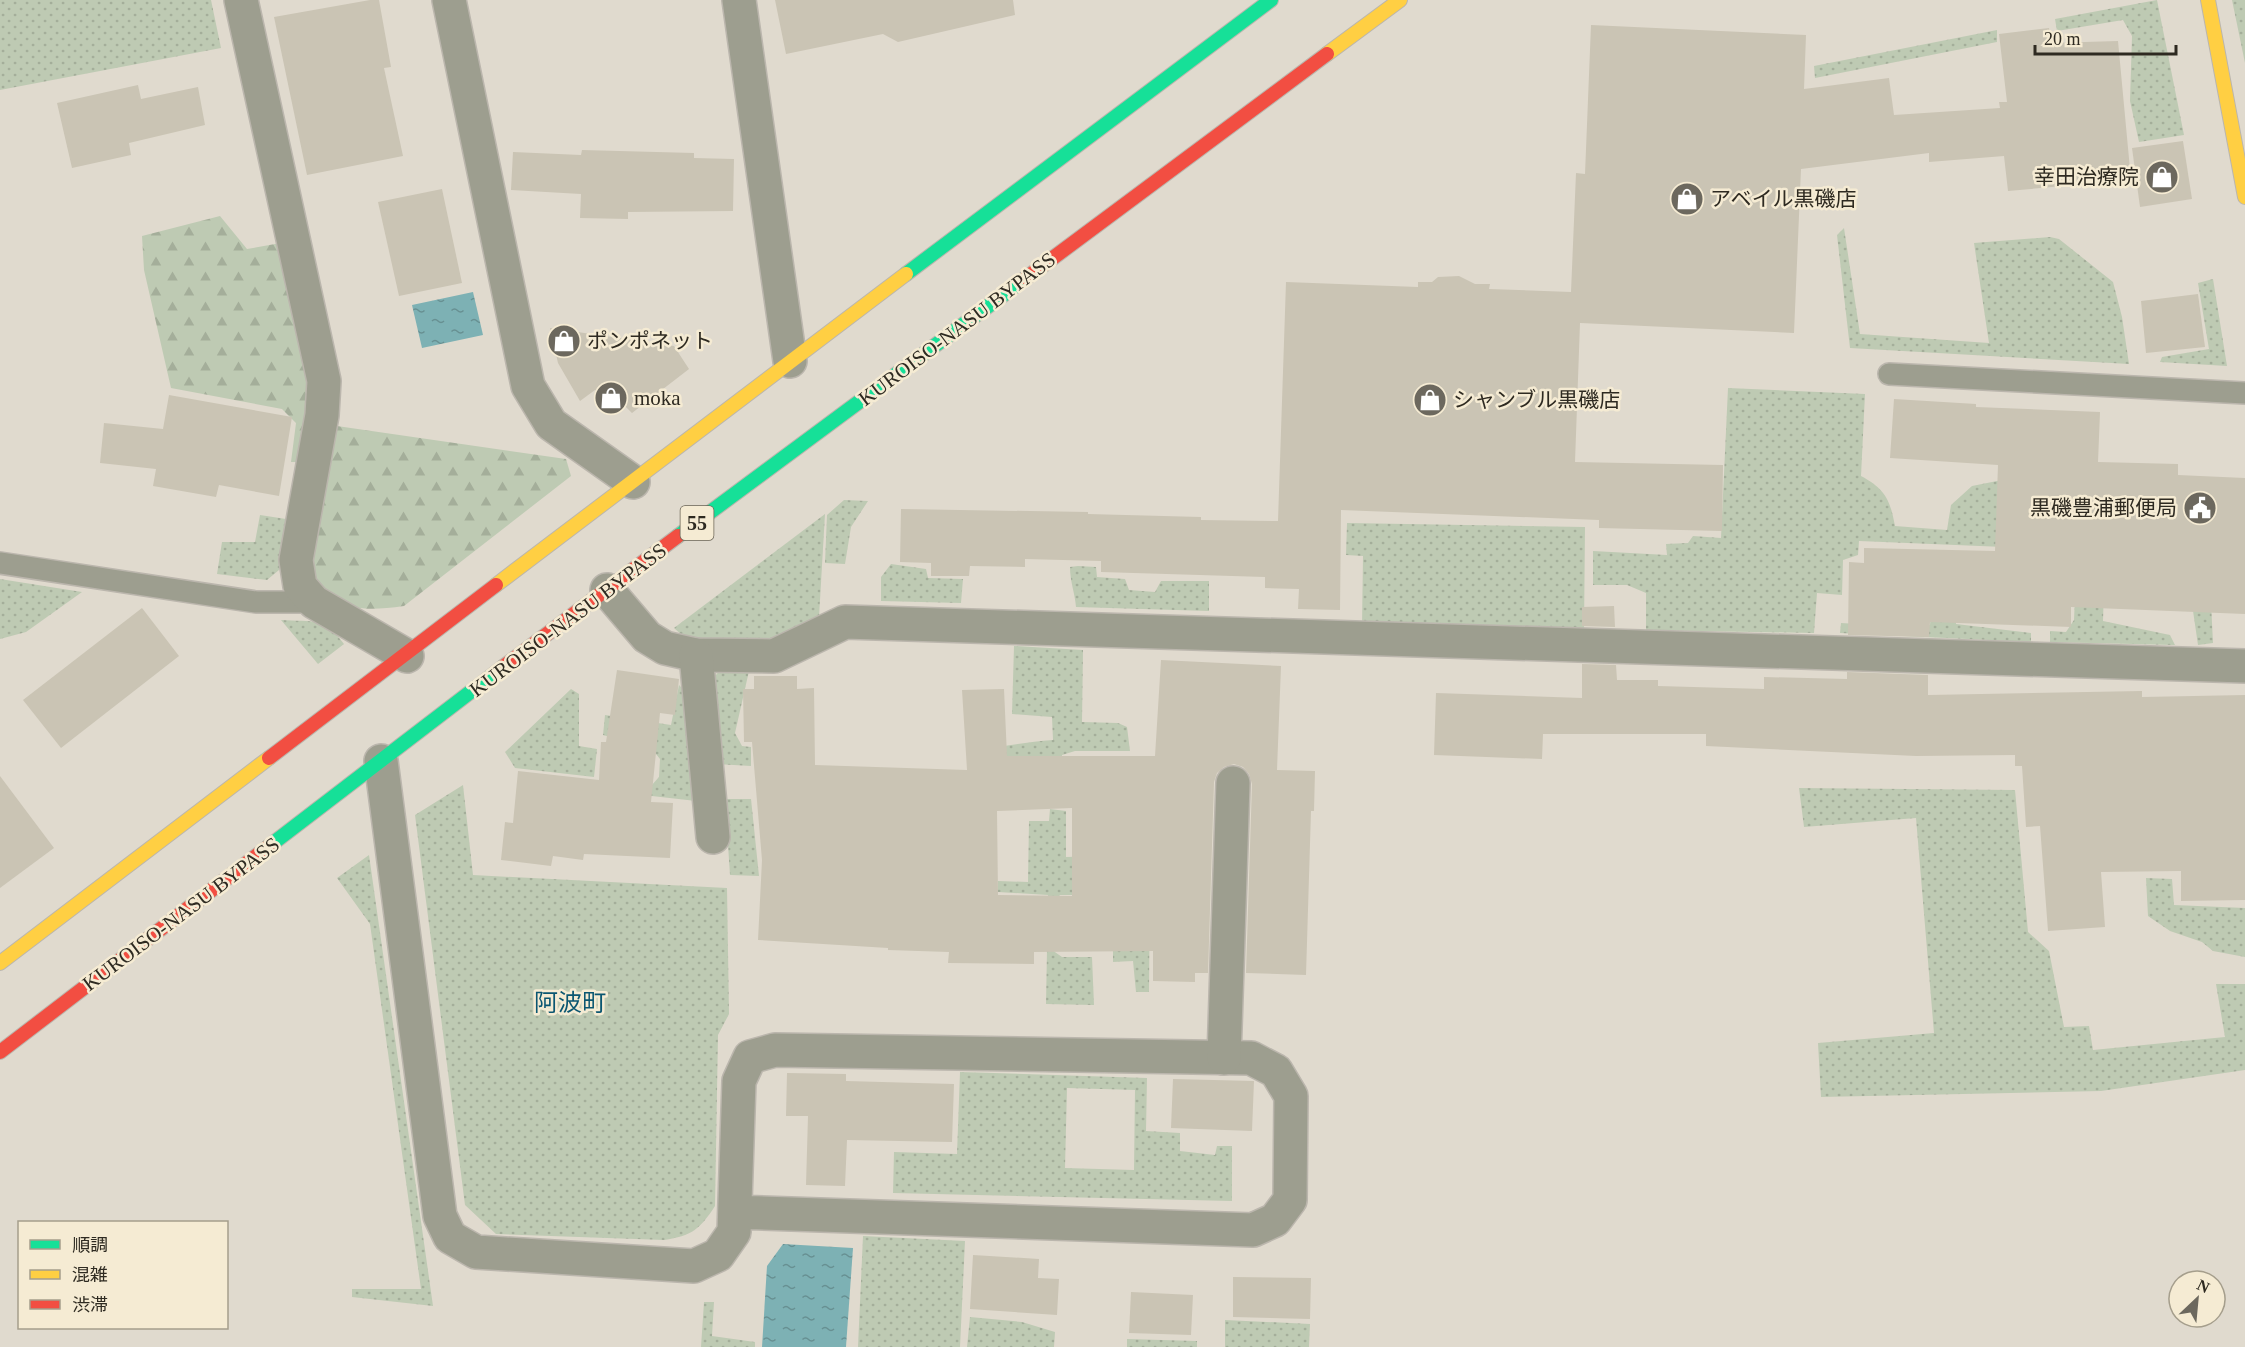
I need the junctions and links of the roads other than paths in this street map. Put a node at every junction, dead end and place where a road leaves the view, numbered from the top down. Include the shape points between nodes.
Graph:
1 (241, 0) edge
2 (449, 0) edge
3 (740, 0) edge
4 (1271, 0) edge
5 (1400, 0) edge
6 (2208, 0) edge
7 (2245, 197) edge
8 (790, 362) junction
9 (1888, 374) dead end
10 (2245, 393) edge
11 (633, 482) junction
12 (0, 563) edge
13 (607, 590) junction
14 (314, 603) junction
15 (696, 655) junction
16 (407, 656) junction
17 (2245, 666) edge
18 (381, 761) junction
19 (1233, 783) dead end
20 (713, 837) dead end
21 (0, 963) edge
22 (0, 1052) edge
23 (1224, 1058) junction
24 (735, 1212) junction

1 - 14 street via 324,381 322,415 296,560 300,586
2 - 11 street via 528,386 551,424
3 - 8 street
4 - 8 main road
5 - 13 main road, KUROISO-NASU BYPASS / 55
6 - 7 main road
8 - 11 main road
9 - 10 lane
11 - 16 main road
12 - 14 lane via 256,602
13 - 15 street via 647,637 665,648
13 - 18 main road, KUROISO-NASU BYPASS / 55
14 - 16 street
15 - 17 street via 774,656 845,622
15 - 20 street
16 - 21 main road
18 - 22 main road, KUROISO-NASU BYPASS / 55
18 - 24 street via 440,1216 450,1237 476,1252 694,1266 718,1255 734,1232
19 - 23 street
23 - 24 street via 776,1050 750,1057 739,1081
23 - 24 street via 1251,1058 1276,1071 1291,1096 1290,1200 1275,1220 1253,1230

